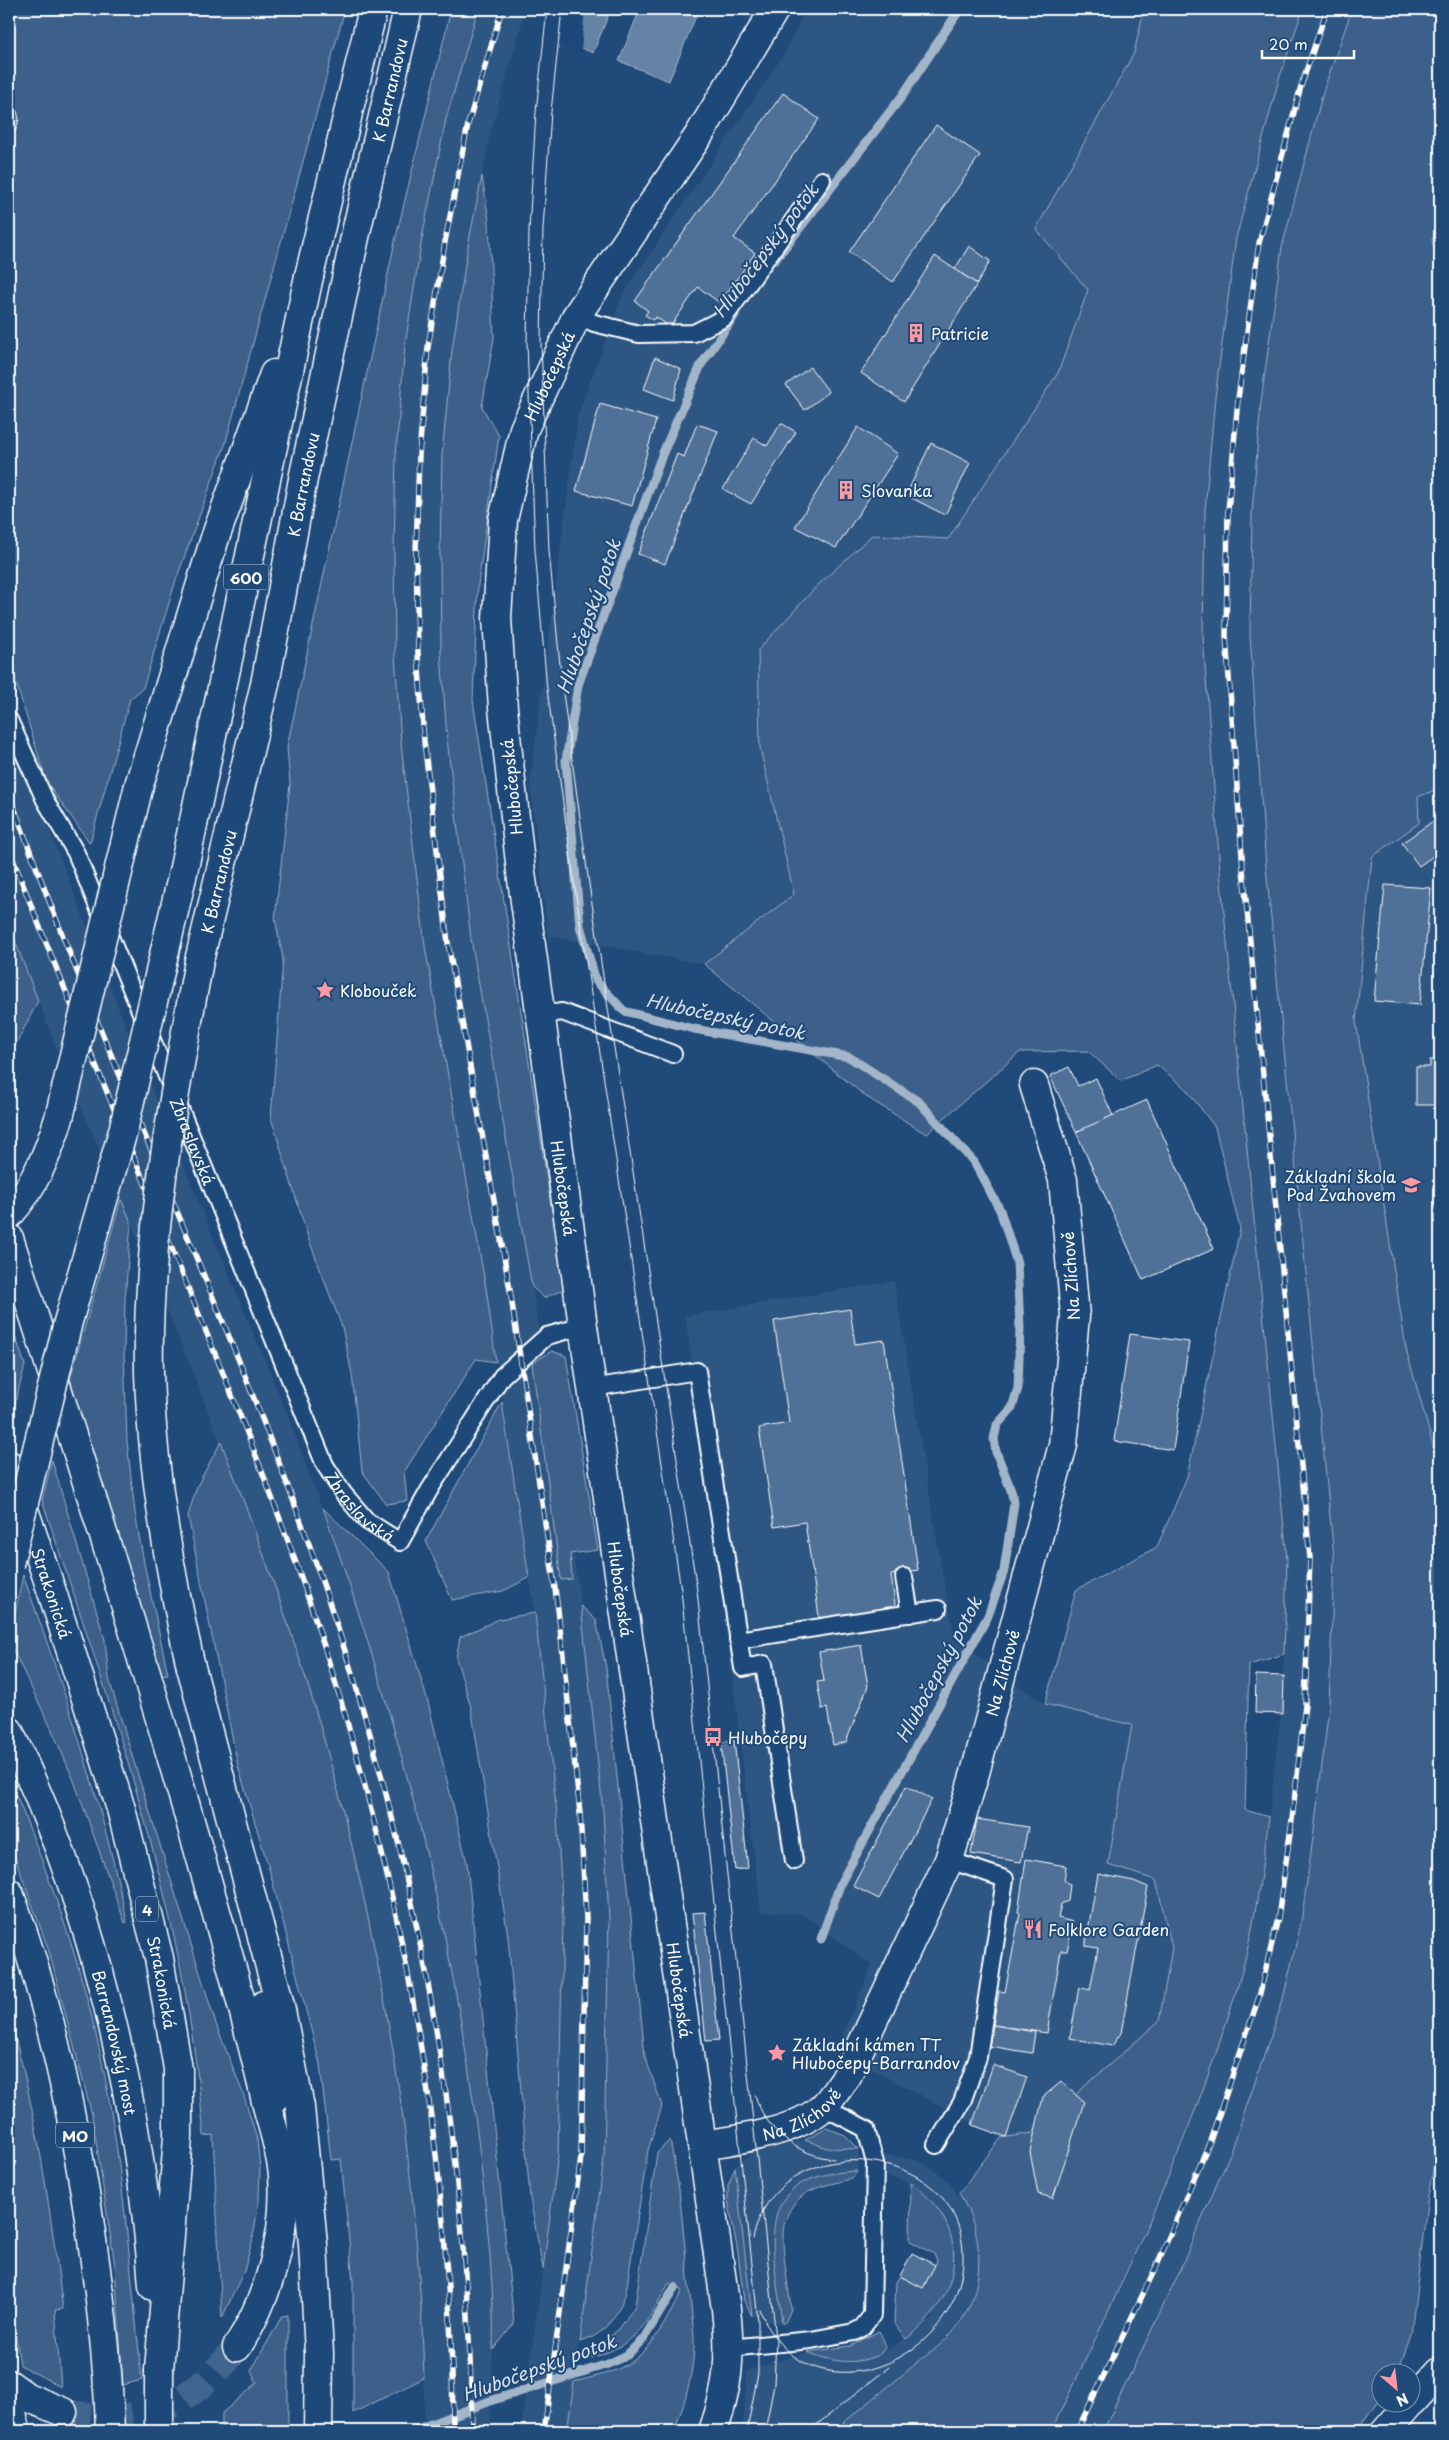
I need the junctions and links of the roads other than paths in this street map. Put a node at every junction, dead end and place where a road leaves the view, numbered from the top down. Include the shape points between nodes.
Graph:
1 (373, 9) edge
2 (408, 9) edge
3 (775, 9) edge
4 (822, 180) dead end
5 (309, 276) junction
6 (577, 315) junction
7 (9, 720) edge
8 (540, 1014) junction
9 (674, 1054) dead end
10 (1034, 1085) dead end
11 (9, 1215) edge
12 (9, 1238) edge
13 (583, 1326) junction
14 (592, 1388) junction
15 (9, 1465) edge
16 (9, 1564) edge
17 (904, 1577) dead end
18 (938, 1609) dead end
19 (910, 1614) junction
20 (738, 1640) junction
21 (9, 1731) edge
22 (949, 1860) junction
23 (794, 1861) dead end
24 (9, 1894) edge
25 (252, 1894) junction
26 (823, 2107) junction
27 (702, 2145) junction
28 (936, 2145) dead end
29 (282, 2173) junction
30 (237, 2347) tunnel mouth
31 (729, 2348) junction
32 (159, 2370) junction
33 (1440, 2371) edge
34 (9, 2384) edge
35 (9, 2390) edge
36 (1422, 2390) edge
37 (63, 2412) tunnel mouth
38 (1402, 2412) edge
39 (15, 2431) edge
40 (110, 2431) edge
41 (159, 2431) edge
42 (318, 2431) edge
43 (713, 2431) edge
44 (1386, 2431) edge

1 - 5 main road, 600
2 - 25 main road, K Barrandovu / 600, bridge via 303,480 265,684 199,961 179,1064 153,1271 149,1372 158,1496 191,1667
3 - 6 main road, Hlubočepská via 699,135
4 - 6 lane via 724,318 694,333 639,334 594,323
5 - 11 main road, bridge via 215,538 139,784 49,1150 34,1180
5 - 16 main road, 600, bridge via 182,877 122,1130 68,1322
6 - 8 main road, Hlubočepská via 524,429 503,520 497,618 502,708
7 - 13 lane, Zbraslavská via 45,800 76,853 325,1465 367,1522 400,1542 502,1376 547,1336
8 - 9 lane via 562,1012
8 - 13 main road, Hlubočepská
10 - 22 main road, Na Zlíchově via 1063,1180 1075,1316 1063,1445
12 - 29 main road via 107,1544 202,1860 252,2036
13 - 14 main road, Hlubočepská
14 - 20 lane via 697,1371
14 - 27 main road, Hlubočepská
15 - 32 main road, Strakonická / 4 via 122,1809 159,1958 178,2070 178,2137
17 - 19 lane
18 - 19 lane
19 - 20 lane
20 - 23 lane via 743,1668 764,1664
21 - 32 main road, Barrandovský most via 54,1835 82,1916 105,1998 137,2154 151,2260
22 - 26 main road, Na Zlíchově via 847,2076
22 - 28 lane via 1005,1879 978,2057 962,2102
24 - 40 main road, MO via 59,2059 79,2158 96,2267
25 - 29 main road
25 - 42 main road via 280,2005 300,2107 313,2244 319,2353
26 - 27 main road, Na Zlíchově via 792,2125
26 - 31 lane via 866,2129 876,2163 872,2315 854,2332
27 - 31 main road, Hlubočepská via 723,2283
29 - 30 main road via 284,2208 277,2253 251,2326
31 - 43 main road, Hlubočepská via 726,2393
32 - 41 main road, Strakonická, bridge
33 - 36 main road
34 - 37 main road via 27,2397
35 - 39 main road
38 - 44 main road

